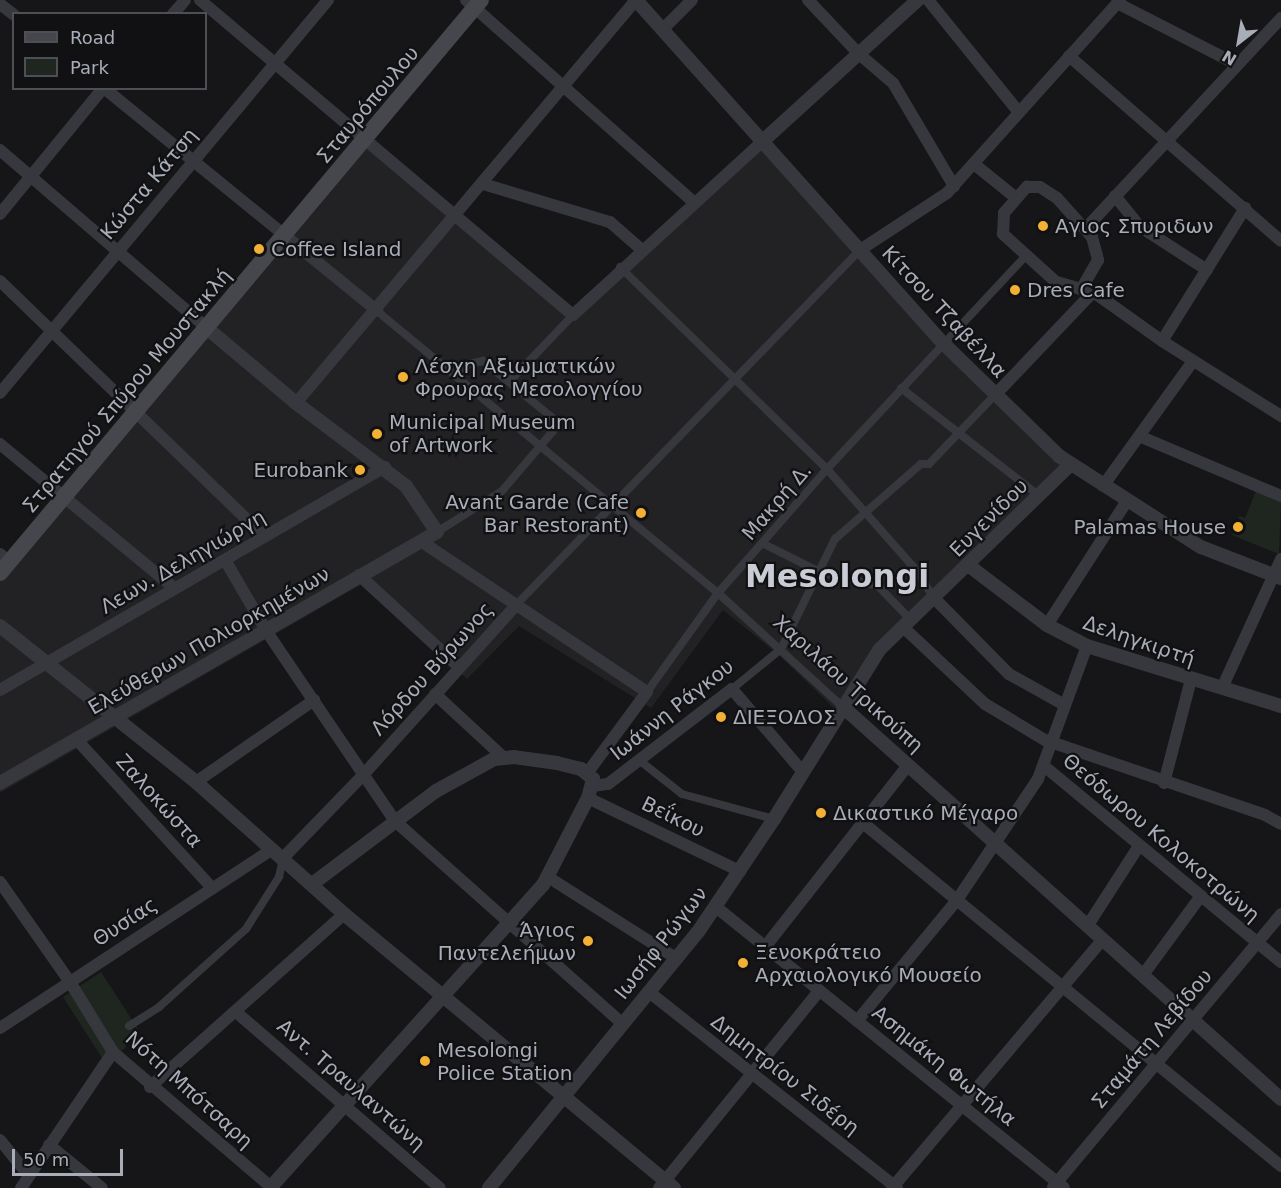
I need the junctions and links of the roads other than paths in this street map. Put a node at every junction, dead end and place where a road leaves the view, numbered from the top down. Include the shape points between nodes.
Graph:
1 (185, 0) edge
2 (200, 0) edge
3 (328, 0) edge
4 (636, 0) edge
5 (692, 0) edge
6 (808, 0) edge
7 (918, 0) edge
8 (928, 0) edge
9 (1118, 2) edge
10 (474, 3) edge
11 (0, 4) edge
12 (174, 12) edge
13 (12, 13) edge
14 (1281, 18) edge
15 (663, 29) junction
16 (859, 54) junction
17 (1068, 56) junction
18 (276, 63) junction
19 (1236, 64) junction
20 (565, 87) junction
21 (102, 90) edge
22 (106, 90) edge
23 (1018, 111) junction
24 (765, 139) junction
25 (367, 140) junction
26 (1165, 141) junction
27 (0, 150) edge
28 (194, 161) junction
29 (974, 164) junction
30 (29, 176) junction
31 (483, 184) junction
32 (954, 186) junction
33 (1115, 196) junction
34 (1015, 197) junction
35 (692, 201) junction
36 (1245, 208) junction
37 (0, 214) edge
38 (457, 215) junction
39 (1086, 228) junction
40 (286, 235) junction
41 (1281, 241) edge
42 (641, 249) junction
43 (119, 250) junction
44 (860, 250) junction
45 (1025, 257) junction
46 (620, 267) junction
47 (1207, 270) junction
48 (0, 281) edge
49 (1089, 289) junction
50 (377, 311) junction
51 (573, 315) junction
52 (207, 328) junction
53 (52, 331) junction
54 (1162, 341) junction
55 (944, 343) junction
56 (1193, 361) junction
57 (457, 378) junction
58 (510, 381) junction
59 (734, 382) junction
60 (902, 388) junction
61 (0, 393) edge
62 (995, 395) junction
63 (296, 403) junction
64 (135, 411) junction
65 (1281, 416) edge
66 (960, 435) junction
67 (1139, 436) junction
68 (0, 444) edge
69 (540, 448) junction
70 (1070, 465) junction
71 (385, 467) junction
72 (827, 470) junction
73 (1103, 486) junction
74 (1039, 495) junction
75 (1281, 496) edge
76 (64, 497) junction
77 (1127, 501) junction
78 (609, 504) junction
79 (863, 513) junction
80 (437, 532) junction
81 (265, 537) junction
82 (422, 542) junction
83 (762, 543) junction
84 (1281, 559) edge
85 (225, 560) junction
86 (3, 563) edge
87 (968, 566) junction
88 (820, 572) junction
89 (359, 575) junction
90 (1277, 577) edge
91 (175, 589) junction
92 (718, 593) junction
93 (934, 598) junction
94 (516, 604) junction
95 (907, 624) junction
96 (1047, 625) junction
97 (0, 626) edge
98 (267, 632) junction
99 (1087, 646) junction
100 (781, 649) junction
101 (45, 664) junction
102 (459, 667) junction
103 (1191, 680) junction
104 (1222, 688) junction
105 (732, 689) junction
106 (0, 690) edge
107 (647, 692) junction
108 (435, 694) junction
109 (314, 700) junction
110 (1063, 704) junction
111 (1281, 706) edge
112 (843, 707) junction
113 (116, 719) junction
114 (77, 740) junction
115 (1051, 743) junction
116 (503, 757) junction
117 (639, 760) junction
118 (908, 765) junction
119 (1044, 766) junction
120 (802, 771) junction
121 (588, 772) junction
122 (364, 774) junction
123 (196, 782) junction
124 (0, 783) edge
125 (1164, 783) junction
126 (591, 792) junction
127 (774, 819) junction
128 (395, 821) junction
129 (863, 823) junction
130 (1281, 824) edge
131 (997, 845) junction
132 (1139, 846) junction
133 (271, 850) junction
134 (283, 858) junction
135 (740, 871) junction
136 (548, 877) junction
137 (0, 882) edge
138 (312, 884) junction
139 (212, 888) junction
140 (1200, 897) junction
141 (957, 900) junction
142 (716, 907) junction
143 (344, 914) junction
144 (1281, 914) edge
145 (510, 923) junction
146 (1088, 926) junction
147 (1103, 939) junction
148 (1257, 944) junction
149 (765, 947) junction
150 (676, 960) junction
151 (1281, 962) edge
152 (1143, 975) junction
153 (70, 982) junction
154 (1062, 987) junction
155 (819, 991) junction
156 (649, 992) junction
157 (441, 995) junction
158 (236, 1012) junction
159 (856, 1020) junction
160 (1192, 1022) junction
161 (623, 1024) junction
162 (129, 1026) dead end
163 (0, 1028) edge
164 (113, 1052) junction
165 (1157, 1064) junction
166 (754, 1074) junction
167 (150, 1087) junction
168 (563, 1097) junction
169 (1281, 1099) edge
170 (344, 1104) junction
171 (961, 1105) junction
172 (0, 1140) edge
173 (49, 1145) junction
174 (1281, 1166) edge
175 (29, 1176) junction
176 (666, 1186) edge
177 (1058, 1186) edge
178 (894, 1187) edge
179 (21, 1188) edge
180 (102, 1188) edge
181 (271, 1188) edge
182 (440, 1188) edge
183 (489, 1188) edge

1 - 12 street
2 - 18 street
3 - 18 street, Κώστα Κάτση
4 - 15 street, Κίτσου Τζαβέλλα
4 - 20 street
5 - 15 street
6 - 16 street
7 - 16 street
8 - 23 street
9 - 17 street
9 - 19 street
10 - 20 street
10 - 25 main road, Σταυρόπουλου
11 - 13 street
14 - 19 street
15 - 24 street, Κίτσου Τζαβέλλα
16 - 24 street
16 - 32 street via 893,83
17 - 23 street
17 - 26 street
18 - 25 street
18 - 28 street, Κώστα Κάτση
19 - 26 street
20 - 31 street
20 - 35 street
21 - 30 street
22 - 28 street
23 - 29 street
24 - 35 street
24 - 44 street, Κίτσου Τζαβέλλα
25 - 38 street
25 - 40 main road, Σταυρόπουλου
26 - 33 street
26 - 36 street
27 - 30 street
28 - 40 street
28 - 43 street, Κώστα Κάτση
29 - 32 street
29 - 34 street
30 - 37 street
30 - 43 street
31 - 38 street
31 - 42 street via 610,222
32 - 44 street via 933,205
33 - 39 street
33 - 47 street via 1139,226
34 - 39 street via 1024,188 1042,188 1062,202
34 - 45 street via 1001,218 1001,225 1005,236
35 - 42 street
36 - 41 street
36 - 47 street
38 - 50 street
38 - 51 street
39 - 49 street via 1099,256
40 - 50 street
40 - 52 main road, Στρατηγού Σπύρου Μουστακλή
42 - 46 street
43 - 52 street
43 - 53 street, Κώστα Κάτση
44 - 55 street, Κίτσου Τζαβέλλα
44 - 59 street, Λόρδου Βύρωνος
45 - 49 street via 1062,286
45 - 55 street, Μακρή Δ.
46 - 51 street
46 - 59 street
47 - 54 street
48 - 53 street
49 - 54 street
49 - 62 street
50 - 57 street, Χαριλάου Τρικούπη
50 - 63 street
51 - 58 street
52 - 63 street
52 - 64 main road, Στρατηγού Σπύρου Μουστακλή
53 - 61 street, Κώστα Κάτση
53 - 64 street
54 - 56 street
55 - 60 street, Μακρή Δ.
55 - 62 street, Κίτσου Τζαβέλλα
56 - 65 street
56 - 67 street
57 - 58 street via 469,364 483,362
57 - 69 street, Χαριλάου Τρικούπη
58 - 69 street via 554,419 553,431
59 - 72 street
59 - 78 street, Λόρδου Βύρωνος
60 - 66 street
60 - 72 street, Μακρή Δ.
62 - 66 street
62 - 70 street, Κίτσου Τζαβέλλα
63 - 71 street
64 - 76 main road, Στρατηγού Σπύρου Μουστακλή
64 - 81 street
66 - 74 street
66 - 79 street
67 - 73 street
67 - 75 street
68 - 76 street
69 - 78 street, Χαριλάου Τρικούπη
69 - 80 street via 502,491
70 - 73 street, Κίτσου Τζαβέλλα
70 - 74 street, Ευγενίδου
71 - 80 street via 406,486
71 - 81 street, Λεων. Δεληγιώργη
72 - 79 street
72 - 83 street, Μακρή Δ.
73 - 77 street, Κίτσου Τζαβέλλα
74 - 87 street, Ευγενίδου
76 - 86 main road, Στρατηγού Σπύρου Μουστακλή
76 - 91 street
77 - 90 street, Κίτσου Τζαβέλλα via 1201,547
77 - 96 street
78 - 92 street, Χαριλάου Τρικούπη
78 - 94 street, Λόρδου Βύρωνος
79 - 88 street via 835,539
79 - 93 street via 917,571
80 - 82 street, Ελεύθερων Πολιορκημένων
81 - 85 street, Λεων. Δεληγιώργη
82 - 89 street, Ελεύθερων Πολιορκημένων
82 - 94 street
83 - 88 street
83 - 92 street, Μακρή Δ.
84 - 90 street
85 - 91 street, Λεων. Δεληγιώργη
85 - 98 street
87 - 93 street, Ευγενίδου
87 - 96 street, Δεληγκιρτή
88 - 95 street via 878,586
88 - 100 street
89 - 98 street, Ελεύθερων Πολιορκημένων
89 - 102 street
90 - 104 street
91 - 101 street, Λεων. Δεληγιώργη
92 - 100 street, Χαριλάου Τρικούπη
92 - 107 street, Μακρή Δ.
93 - 95 street, Ευγενίδου
93 - 110 street via 1015,680
94 - 102 street, Λόρδου Βύρωνος
94 - 107 street
95 - 112 street, Ευγενίδου via 872,658
95 - 115 street via 985,704
96 - 99 street, Δεληγκιρτή
97 - 101 street
98 - 109 street
98 - 113 street, Ελεύθερων Πολιορκημένων
99 - 103 street, Δεληγκιρτή
99 - 110 street
100 - 105 street, Ιωάννη Ράγκου
100 - 112 street, Χαριλάου Τρικούπη
101 - 106 street, Λεων. Δεληγιώργη
101 - 113 street
102 - 108 street, Λόρδου Βύρωνος
103 - 104 street, Δεληγκιρτή
103 - 125 street
104 - 111 street, Δεληγκιρτή
105 - 117 street, Ιωάννη Ράγκου
105 - 120 street
107 - 121 street
108 - 116 street
108 - 122 street, Λόρδου Βύρωνος
109 - 122 street
109 - 123 street
110 - 115 street
112 - 118 street, Χαριλάου Τρικούπη
112 - 120 street, Ιωσήφ Ρώγων
113 - 114 street, Ελεύθερων Πολιορκημένων
113 - 123 street
114 - 124 street, Ελεύθερων Πολιορκημένων
114 - 139 street, Ζαλοκώστα
115 - 119 street
115 - 125 street
116 - 121 street via 551,761
116 - 128 street via 436,791
117 - 126 street, Ιωάννη Ράγκου
117 - 127 street via 682,794
118 - 129 street
118 - 131 street, Χαριλάου Τρικούπη
119 - 131 street
119 - 132 street, Θεόδωρου Κολοκοτρώνη
120 - 127 street, Ιωσήφ Ρώγων
121 - 126 street
122 - 128 street
122 - 134 street, Λόρδου Βύρωνος
123 - 133 street
125 - 130 street via 1265,815
126 - 135 street, Βεΐκου
126 - 136 street
127 - 135 street, Ιωσήφ Ρώγων
128 - 138 street
128 - 145 street
129 - 141 street
129 - 149 street
131 - 141 street
131 - 146 street, Χαριλάου Τρικούπη
132 - 140 street, Θεόδωρου Κολοκοτρώνη
132 - 146 street
133 - 134 street
133 - 139 street, Θυσίας
134 - 138 street
134 - 162 street via 279,877 239,936 159,1007
135 - 142 street, Ιωσήφ Ρώγων
136 - 145 street
136 - 150 street
137 - 153 street, Νότη Μπότσαρη
138 - 143 street
139 - 153 street, Θυσίας
140 - 148 street, Θεόδωρου Κολοκοτρώνη
140 - 152 street
141 - 154 street
141 - 159 street
142 - 149 street, Ασημάκη Φωτήλα
142 - 150 street, Ιωσήφ Ρώγων
143 - 157 street
143 - 158 street
144 - 148 street, Σταμάτη Λεβίδου
145 - 157 street
145 - 161 street
146 - 147 street, Χαριλάου Τρικούπη
147 - 152 street, Χαριλάου Τρικούπη
147 - 154 street
148 - 151 street, Θεόδωρου Κολοκοτρώνη
148 - 160 street, Σταμάτη Λεβίδου
149 - 155 street, Ασημάκη Φωτήλα
150 - 156 street, Ιωσήφ Ρώγων
152 - 160 street, Χαριλάου Τρικούπη
153 - 163 street, Θυσίας
153 - 164 street, Νότη Μπότσαρη
154 - 165 street
154 - 171 street
155 - 159 street, Ασημάκη Φωτήλα
155 - 166 street
156 - 161 street, Ιωσήφ Ρώγων
156 - 166 street, Δημητρίου Σιδέρη
157 - 168 street
157 - 170 street
158 - 167 street
158 - 170 street, Αντ. Τραυλαντώνη
159 - 171 street, Ασημάκη Φωτήλα
160 - 165 street, Σταμάτη Λεβίδου
160 - 169 street, Χαριλάου Τρικούπη
161 - 168 street, Ιωσήφ Ρώγων
164 - 167 street, Νότη Μπότσαρη
164 - 173 street
165 - 174 street
165 - 177 street, Σταμάτη Λεβίδου
166 - 176 street
166 - 178 street, Δημητρίου Σιδέρη
167 - 181 street, Νότη Μπότσαρη
168 - 176 street
168 - 183 street, Ιωσήφ Ρώγων
170 - 181 street
170 - 182 street, Αντ. Τραυλαντώνη
171 - 177 street, Ασημάκη Φωτήλα
171 - 178 street
172 - 175 street
173 - 175 street
173 - 180 street
175 - 179 street

